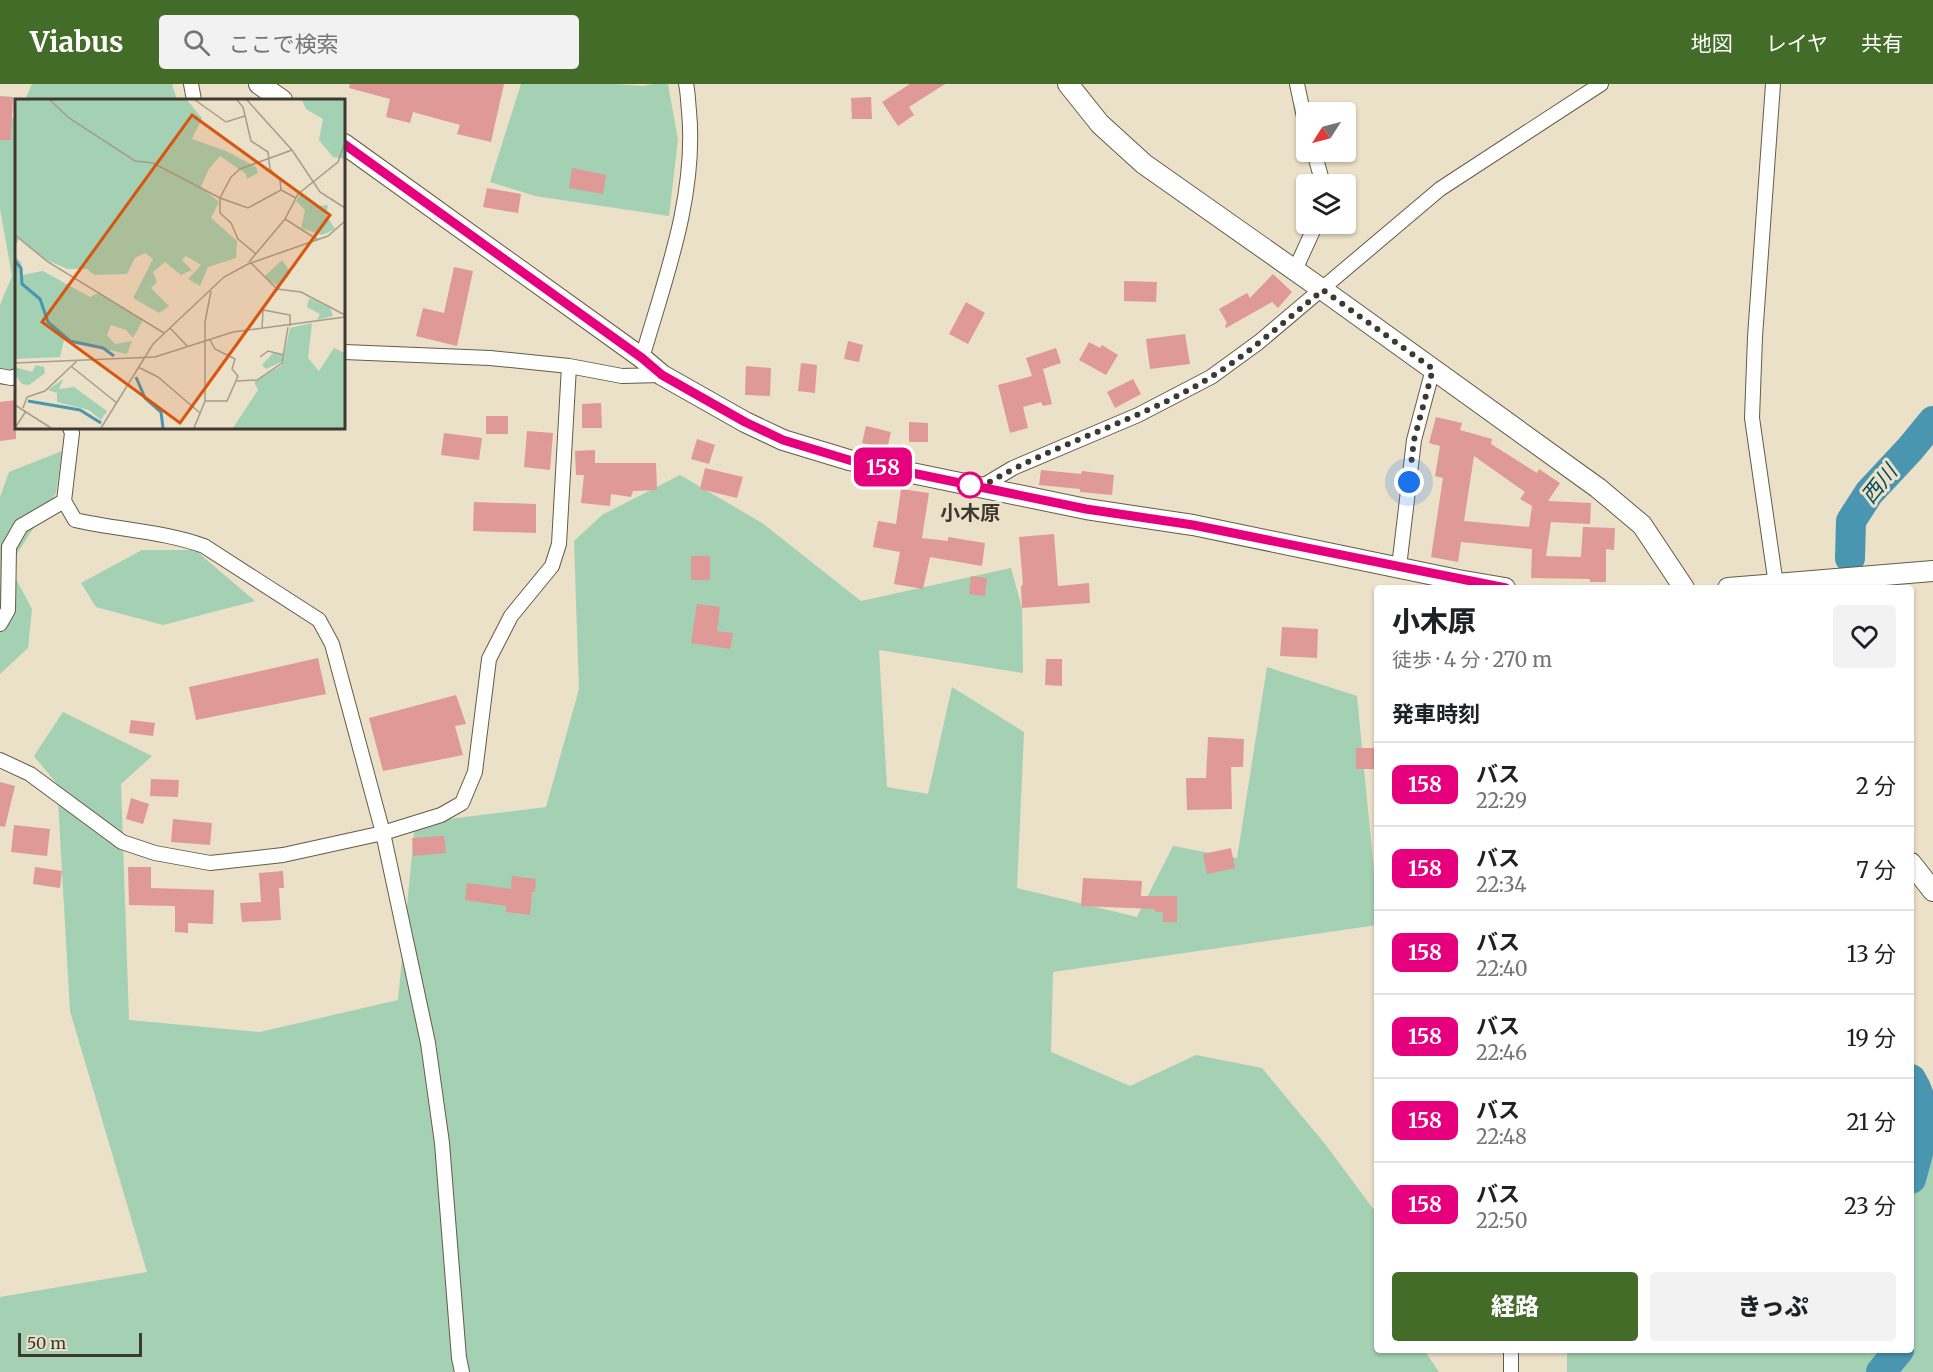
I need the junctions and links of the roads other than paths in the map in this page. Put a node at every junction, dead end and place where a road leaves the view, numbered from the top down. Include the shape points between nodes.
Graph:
1 (191, 84) edge
2 (259, 84) edge
3 (686, 84) edge
4 (1068, 84) edge
5 (1297, 84) edge
6 (1601, 84) edge
7 (1773, 84) edge
8 (194, 99) edge
9 (281, 99) edge
10 (1301, 102) edge
11 (345, 145) edge
12 (1311, 234) edge
13 (1295, 270) junction
14 (1323, 290) junction
15 (345, 352) edge
16 (642, 358) junction
17 (569, 366) junction
18 (1433, 369) junction
19 (0, 375) edge
20 (662, 375) junction
21 (15, 376) edge
22 (70, 429) edge
23 (981, 487) junction
24 (64, 501) junction
25 (1398, 567) junction
26 (1933, 571) edge
27 (1458, 584) edge
28 (1682, 585) edge
29 (1776, 585) joint
30 (0, 624) edge
31 (0, 760) edge
32 (383, 833) junction
33 (1914, 867) edge
34 (1933, 891) edge
35 (1511, 1353) edge
36 (462, 1372) edge
37 (1511, 1372) edge

1 - 8 street
2 - 9 main road
3 - 16 street via 691,134 688,179 674,248
4 - 13 main road via 1100,124 1144,164
5 - 10 street
6 - 14 street via 1440,189
7 - 29 street via 1752,418
11 - 16 main road
12 - 13 street
13 - 14 main road
14 - 18 main road
14 - 23 street via 1211,377 1138,415 1013,468
15 - 17 street via 490,358
16 - 20 main road
17 - 20 street via 622,376
17 - 32 street via 559,544 552,566 511,616 489,659 475,772 462,803 441,815
18 - 25 street via 1414,440
18 - 28 main road via 1598,488 1642,525
19 - 21 street
20 - 23 main road via 783,440 849,460
22 - 24 street
23 - 25 main road
24 - 30 street via 21,526 9,547 8,610
24 - 32 street via 75,520 204,546 319,620 332,644
25 - 27 main road
26 - 29 main road
31 - 32 street via 30,774 122,842 155,853 210,863 284,855
32 - 36 street via 428,1043 442,1143
33 - 34 main road
35 - 37 street

